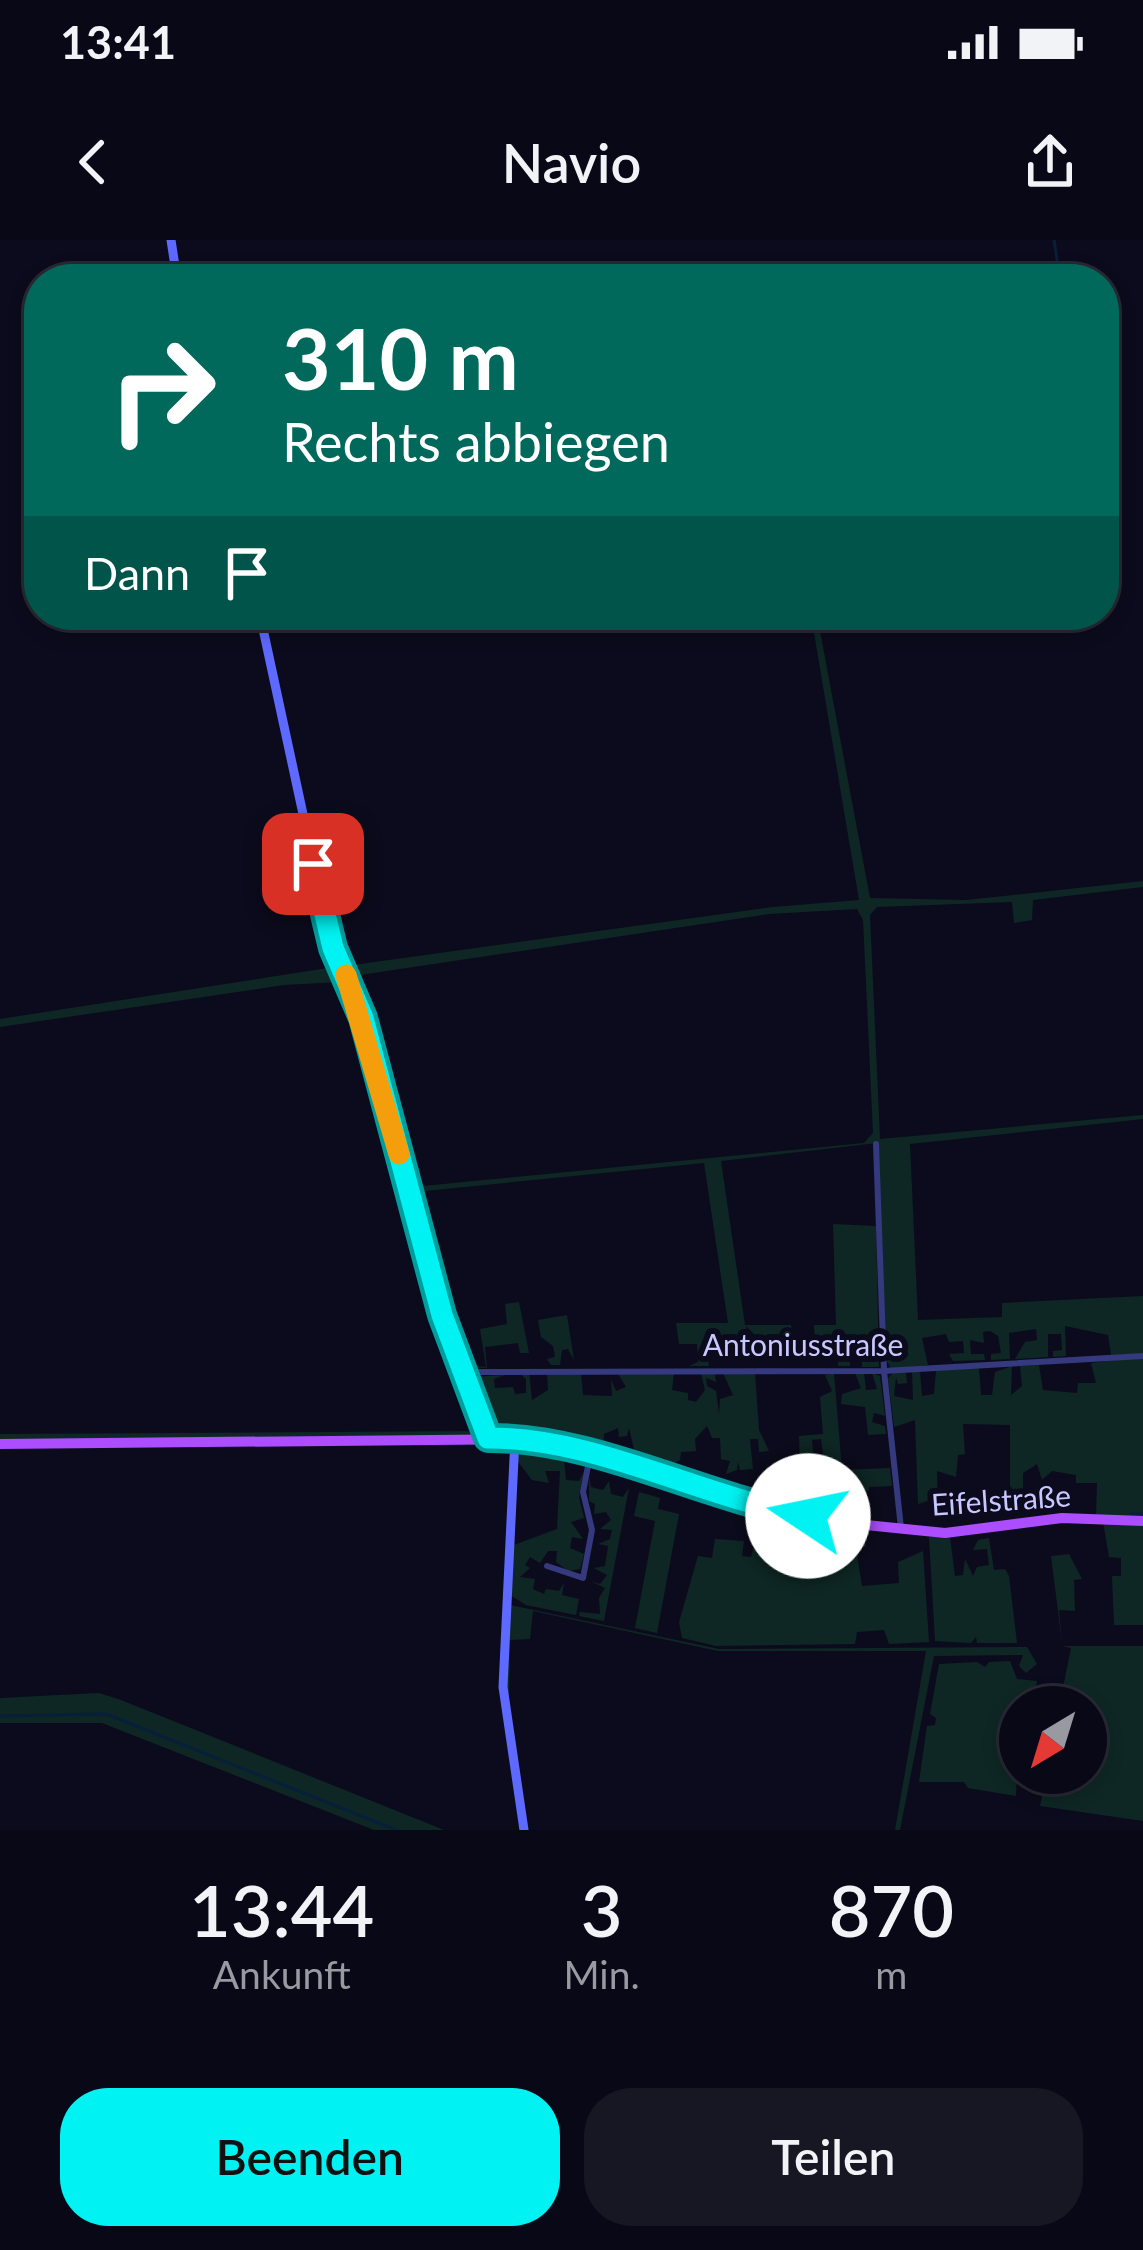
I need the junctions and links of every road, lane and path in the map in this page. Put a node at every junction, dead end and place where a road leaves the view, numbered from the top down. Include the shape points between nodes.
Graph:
1 (263, 630) edge
2 (876, 1144) dead end
3 (1143, 1356) edge
4 (884, 1371) junction
5 (463, 1372) junction
6 (488, 1438) junction
7 (515, 1438) junction
8 (0, 1444) edge
9 (590, 1453) junction
10 (1143, 1521) edge
11 (901, 1528) junction
12 (547, 1566) dead end
13 (524, 1830) edge

1 - 5 street via 330,939 363,1018
2 - 4 street
3 - 4 street, Antoniusstraße
4 - 5 street, Antoniusstraße
4 - 11 street
5 - 6 street
6 - 7 main road, Eifelstraße
6 - 8 main road, Eifelstraße
7 - 9 main road, Eifelstraße
7 - 13 street via 503,1688
9 - 11 main road, Eifelstraße via 748,1504
9 - 12 street via 584,1492 592,1530 583,1578
10 - 11 main road, Eifelstraße via 1062,1518 945,1533

